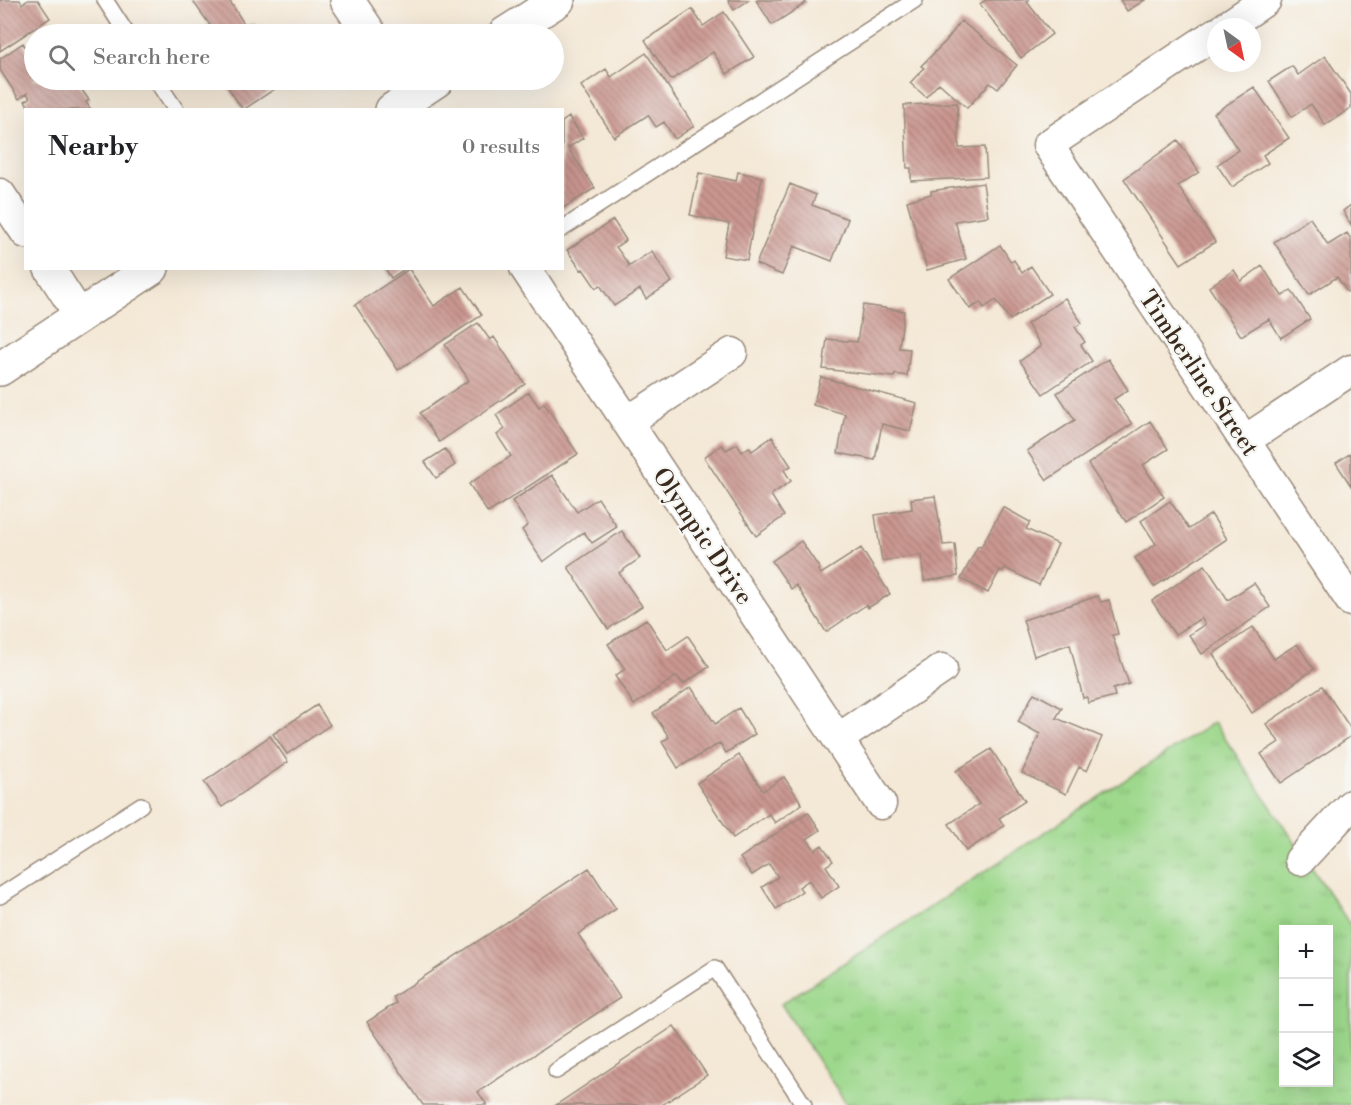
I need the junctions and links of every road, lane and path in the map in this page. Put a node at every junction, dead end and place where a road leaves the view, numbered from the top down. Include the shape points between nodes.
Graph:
1 (105, 0) edge
2 (347, 0) edge
3 (558, 0) edge
4 (915, 0) edge
5 (1266, 0) edge
6 (1239, 18) edge
7 (121, 24) edge
8 (363, 24) edge
9 (521, 24) edge
10 (1207, 39) edge
11 (163, 90) edge
12 (175, 108) edge
13 (0, 194) edge
14 (564, 228) edge
15 (24, 230) edge
16 (50, 270) edge
17 (149, 270) edge
18 (526, 270) edge
19 (80, 316) junction
20 (732, 352) dead end
21 (0, 369) edge
22 (1351, 370) edge
23 (627, 422) junction
24 (1244, 441) junction
25 (1351, 600) edge
26 (942, 669) dead end
27 (838, 739) junction
28 (881, 804) dead end
29 (1351, 805) edge
30 (141, 806) dead end
31 (1300, 860) dead end
32 (0, 896) edge
33 (556, 1071) dead end
34 (804, 1105) edge

1 - 7 lane
2 - 8 street
3 - 9 street
4 - 14 lane
5 - 6 street
10 - 24 street, Timberline Street via 1048,145
11 - 12 lane
13 - 15 street
16 - 19 street
17 - 19 street
18 - 23 street, Olympic Drive
19 - 21 street
20 - 23 street
22 - 24 street
23 - 27 street, Olympic Drive
24 - 25 street, Timberline Street
26 - 27 street
27 - 28 street, Olympic Drive
29 - 31 street
30 - 32 lane
33 - 34 lane via 715,968

